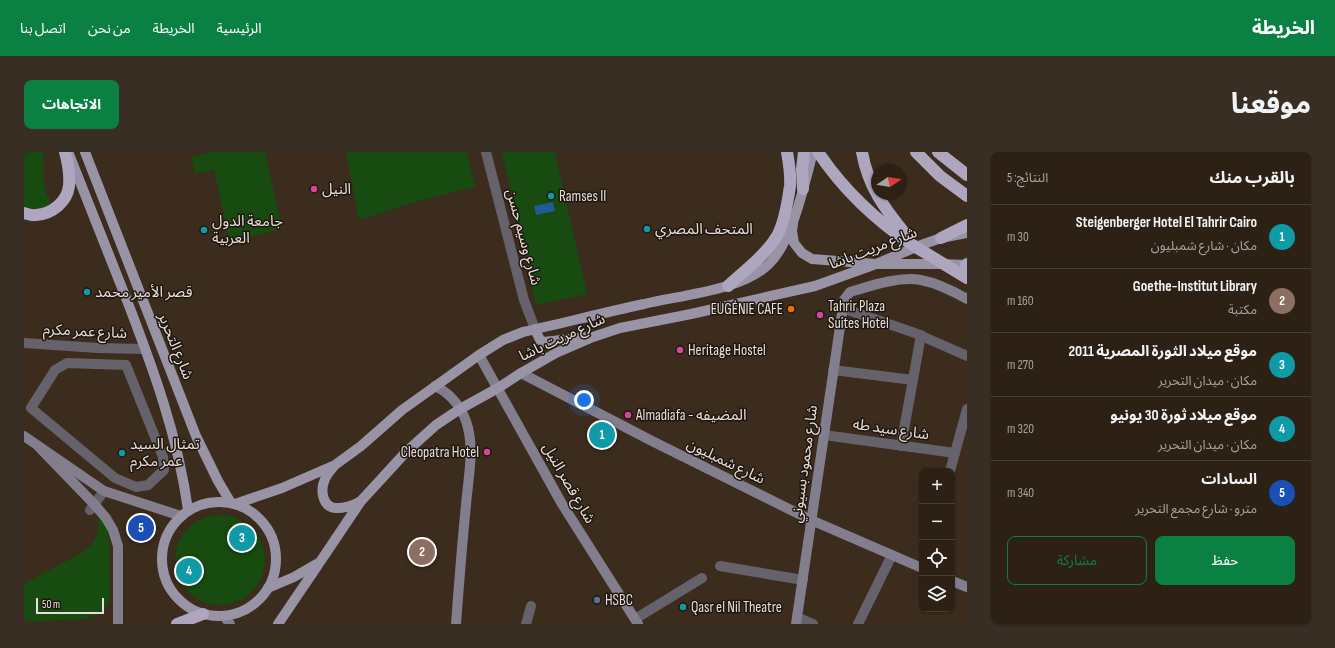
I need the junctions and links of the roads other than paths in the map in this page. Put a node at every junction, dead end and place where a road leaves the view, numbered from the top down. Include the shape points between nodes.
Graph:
1 (65, 152) edge
2 (68, 152) edge
3 (85, 152) edge
4 (486, 152) edge
5 (780, 152) edge
6 (787, 152) edge
7 (804, 152) edge
8 (813, 152) edge
9 (818, 152) edge
10 (862, 152) edge
11 (916, 152) edge
12 (938, 152) edge
13 (967, 175) edge
14 (803, 189) junction
15 (788, 196) junction
16 (967, 196) edge
17 (24, 213) edge
18 (793, 218) junction
19 (967, 225) edge
20 (967, 232) edge
21 (941, 238) junction
22 (914, 246) junction
23 (876, 264) junction
24 (966, 265) edge
25 (967, 278) edge
26 (728, 286) junction
27 (967, 298) edge
28 (842, 308) junction
29 (535, 329) junction
30 (921, 336) junction
31 (593, 337) junction
32 (24, 343) edge
33 (145, 349) junction
34 (479, 355) junction
35 (967, 356) edge
36 (89, 364) joint
37 (833, 370) junction
38 (521, 373) junction
39 (914, 380) junction
40 (436, 386) junction
41 (498, 388) junction
42 (460, 409) junction
43 (967, 409) edge
44 (824, 435) junction
45 (24, 436) edge
46 (38, 446) junction
47 (901, 446) junction
48 (955, 453) junction
49 (335, 464) junction
50 (951, 468) edge
51 (104, 491) junction
52 (361, 501) junction
53 (233, 503) junction
54 (92, 507) junction
55 (185, 513) junction
56 (811, 520) junction
57 (892, 554) junction
58 (320, 562) junction
59 (720, 566) dead end
60 (919, 567) edge
61 (702, 578) dead end
62 (803, 580) junction
63 (955, 581) edge
64 (967, 587) edge
65 (268, 588) junction
66 (531, 606) dead end
67 (203, 614) junction
68 (227, 620) edge
69 (797, 621) edge
70 (636, 622) edge
71 (118, 624) edge
72 (177, 624) edge
73 (278, 624) edge
74 (456, 624) edge
75 (526, 624) edge
76 (813, 624) edge
77 (858, 624) edge

1 - 17 highway via 69,177 65,198 57,208 46,214 34,216
2 - 33 main road, شارع التحرير
3 - 53 main road, شارع التحرير via 194,430 218,481
4 - 29 street, شارع وسيم حسن via 524,300
5 - 15 highway
6 - 15 highway via 790,169
7 - 14 highway
8 - 14 main road, شارع مريت باشا
9 - 22 highway via 841,183 867,210
10 - 22 highway via 870,182 883,206
11 - 16 highway via 940,176
12 - 13 highway
14 - 18 main road, شارع مريت باشا
15 - 26 highway via 777,236
18 - 23 main road via 794,243 802,253 812,259
18 - 26 main road, شارع مريت باشا via 782,247 769,264
19 - 21 highway
20 - 21 main road, شارع مريت باشا
21 - 23 main road, شارع مريت باشا
22 - 25 highway, bridge
23 - 24 main road
23 - 31 main road, شارع مريت باشا via 815,286 620,328
26 - 29 main road, شارع مريت باشا
27 - 28 street via 941,286 920,280 903,279 850,292
28 - 30 street
28 - 37 street, شارع محمود بسيوني
29 - 31 main road via 540,340 544,342
29 - 34 main road, شارع مريت باشا via 513,336
30 - 35 street
30 - 39 street
31 - 38 main road, شارع مريت باشا via 556,353
32 - 33 street, شارع عمر مكرم
33 - 55 main road, شارع التحرير via 173,430 185,483
34 - 40 main road, شارع مريت باشا
34 - 41 street, شارع قصر النيل
36 - 36 street via 67,363 55,370 31,408 115,478 136,487 148,485 164,470 163,457 126,365
37 - 39 street
37 - 44 street, شارع محمود بسيوني
38 - 41 main road, شارع مريت باشا
38 - 56 street, شارع شمبليون via 644,438
39 - 47 street
40 - 42 street via 449,394
40 - 49 main road, شارع مريت باشا
41 - 42 main road, شارع مريت باشا
41 - 70 street, شارع قصر النيل via 562,504
42 - 52 main road, شارع مريت باشا via 412,446
42 - 74 street via 468,428 470,463
43 - 48 street
44 - 47 street, شارع سيد طه
44 - 56 street, شارع محمود بسيوني
45 - 46 street
46 - 51 street
46 - 54 street
47 - 48 street, شارع سيد طه
48 - 50 street
49 - 52 main road via 322,487 325,502 338,508
49 - 53 main road, شارع مريت باشا via 282,488
51 - 54 street
51 - 55 street
52 - 58 main road, شارع مريت باشا
53 - 55 main road via 202,504
53 - 65 main road via 249,510 260,520 275,546 274,575
54 - 71 street via 106,518 118,546
55 - 67 main road via 170,530 164,546 162,563 166,580 174,594 187,606
56 - 57 street, شارع شمبليون
56 - 62 street, شارع محمود بسيوني
57 - 60 street, شارع شمبليون
57 - 77 street
58 - 65 main road, شارع مريت باشا
58 - 73 main road
59 - 62 street
61 - 70 street
62 - 69 street, شارع محمود بسيوني
63 - 64 street
65 - 68 main road via 249,608
66 - 75 street
67 - 68 main road
67 - 72 highway
69 - 76 street

